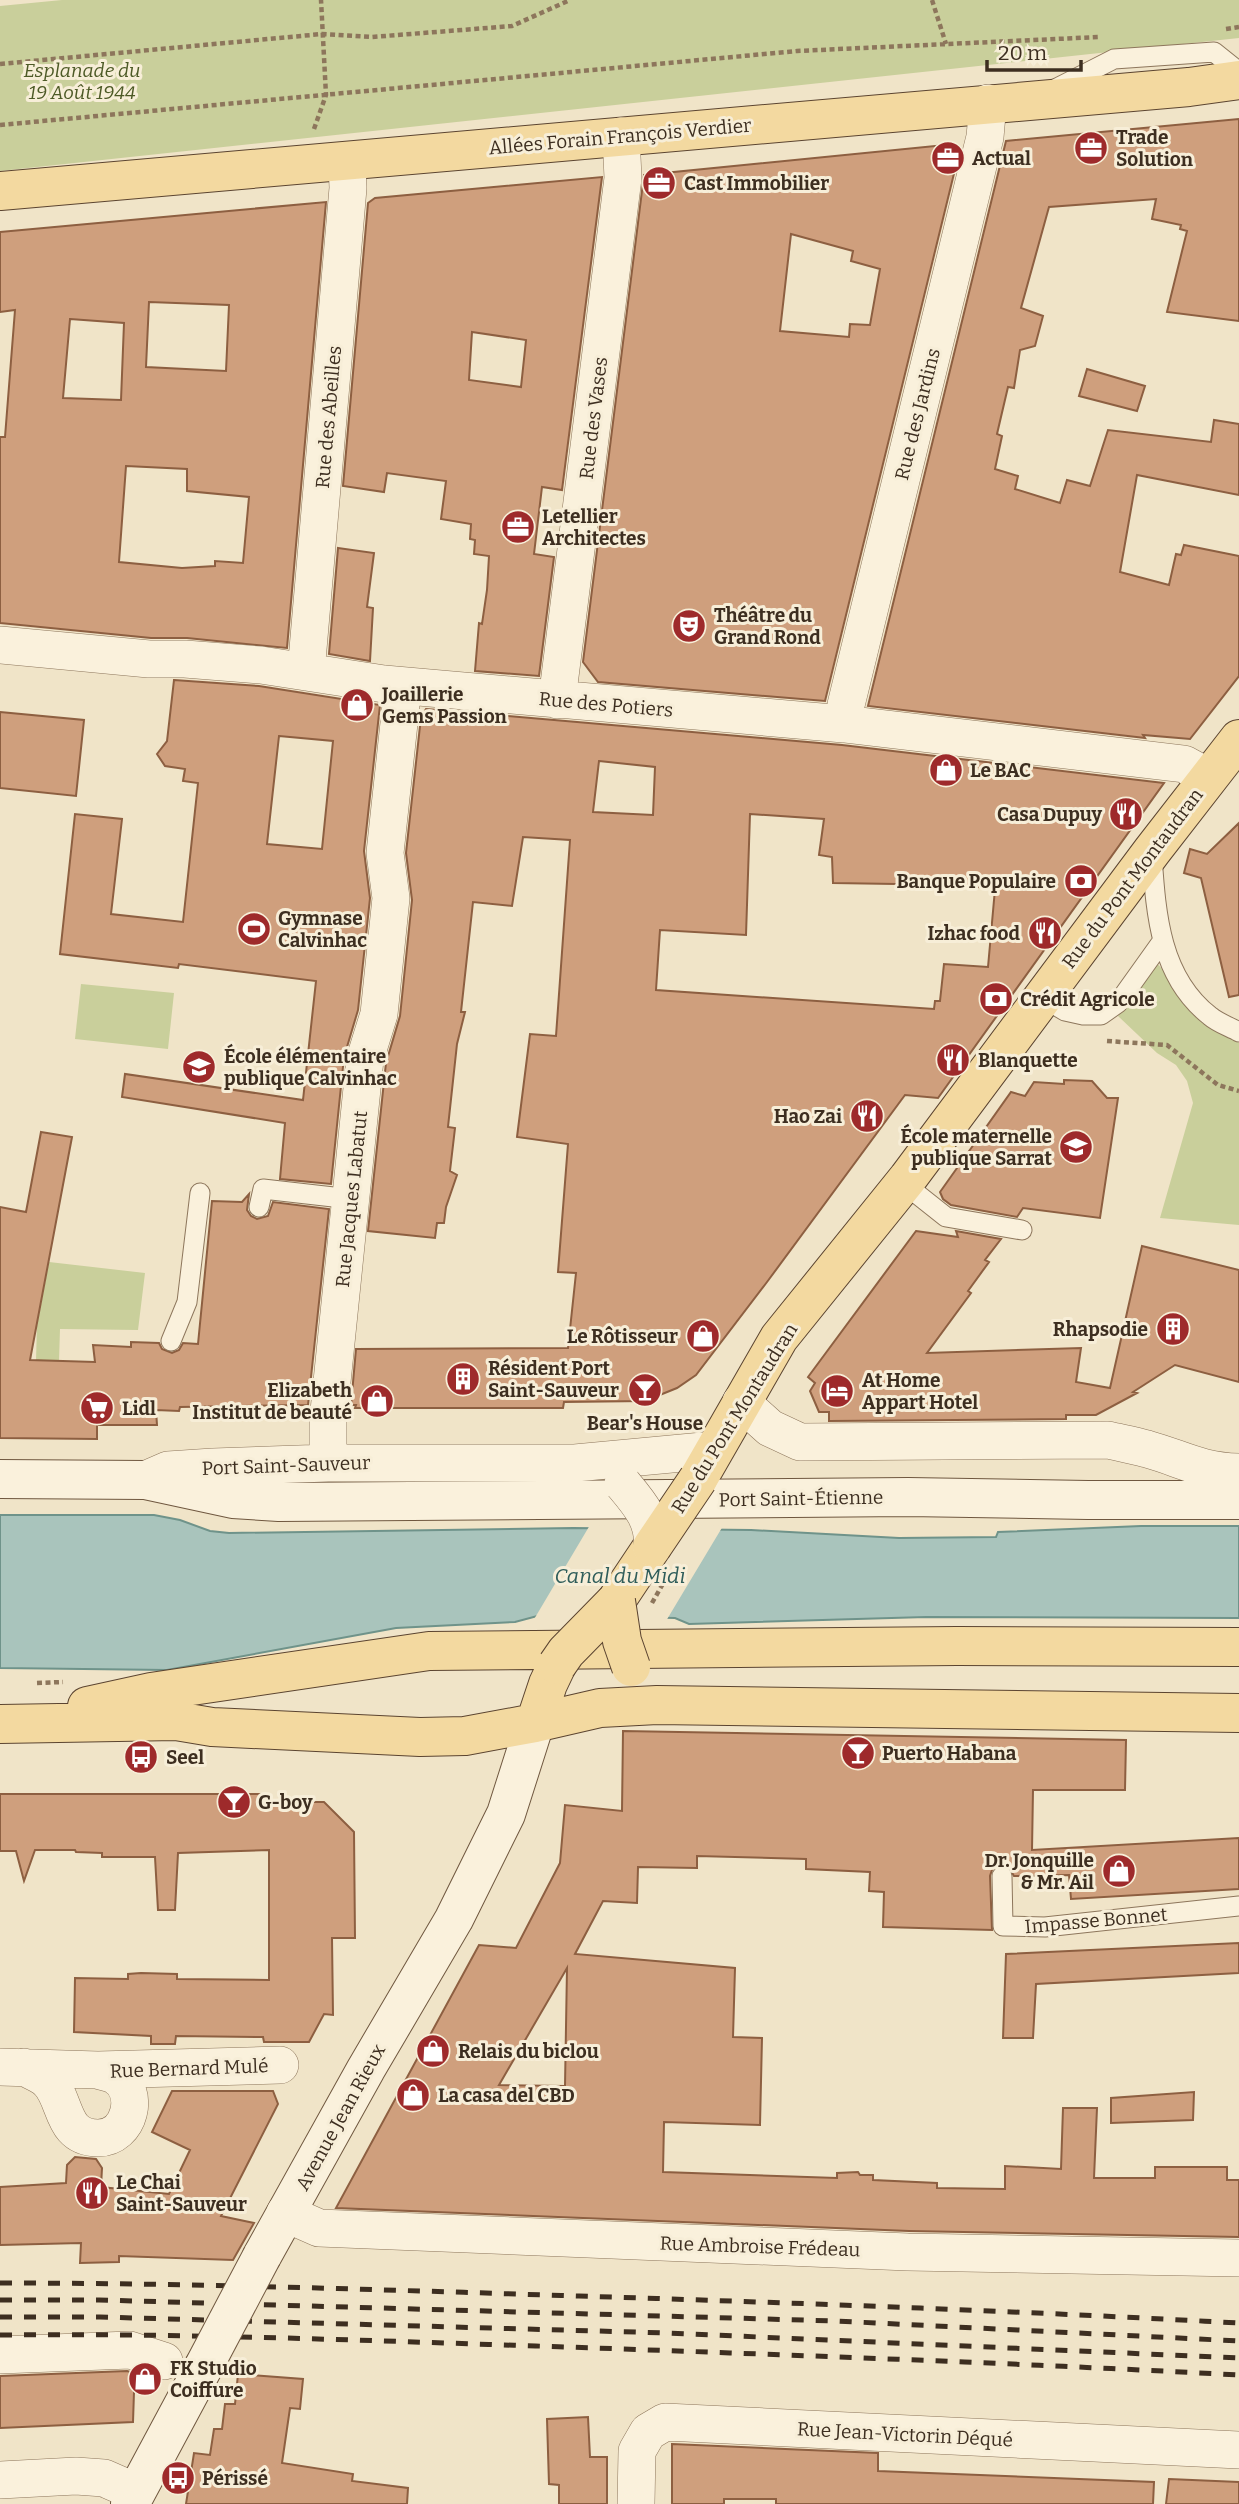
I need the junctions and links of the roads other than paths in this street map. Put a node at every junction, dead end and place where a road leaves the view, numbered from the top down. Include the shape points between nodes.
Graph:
1 (1239, 72) edge
2 (1239, 80) edge
3 (1034, 99) junction
4 (988, 103) junction
5 (621, 136) junction
6 (347, 162) junction
7 (0, 191) edge
8 (0, 645) edge
9 (306, 672) junction
10 (403, 686) junction
11 (557, 700) junction
12 (844, 724) junction
13 (1239, 739) edge
14 (1208, 777) junction
15 (1152, 851) junction
16 (1163, 940) junction
17 (1043, 998) junction
18 (1239, 1032) edge
19 (908, 1178) junction
20 (200, 1193) dead end
21 (351, 1199) junction
22 (259, 1207) dead end
23 (1022, 1230) dead end
24 (171, 1341) dead end
25 (741, 1402) junction
26 (328, 1463) junction
27 (575, 1463) junction
28 (706, 1465) junction
29 (1239, 1472) edge
30 (0, 1479) edge
31 (145, 1480) junction
32 (1239, 1500) edge
33 (652, 1546) junction
34 (616, 1601) junction
35 (1239, 1647) edge
36 (657, 1705) junction
37 (1239, 1713) edge
38 (17, 1723) edge
39 (535, 1723) junction
40 (212, 1727) junction
41 (0, 1746) edge
42 (1002, 1876) dead end
43 (1239, 1906) edge
44 (280, 2065) dead end
45 (12, 2067) edge
46 (98, 2070) junction
47 (285, 2213) junction
48 (1239, 2258) edge
49 (0, 2355) edge
50 (164, 2361) dead end
51 (1239, 2450) edge
52 (0, 2480) edge
53 (133, 2498) edge
54 (636, 2504) edge

1 - 3 lane via 1214,52 1114,59
2 - 3 main road, Allées Forain François Verdier
3 - 4 main road, Allées Forain François Verdier
4 - 5 main road, Allées Forain François Verdier
4 - 12 street, Rue des Jardins via 982,150
5 - 6 main road, Allées Forain François Verdier
5 - 11 street, Rue des Vases via 623,178
6 - 7 main road, Allées Forain François Verdier
6 - 9 street, Rue des Abeilles
8 - 9 street, Rue des Potiers
9 - 10 street, Rue des Potiers
10 - 11 street, Rue des Potiers
10 - 21 street, Rue Jacques Labatut via 385,853 390,898 379,1014 365,1059
11 - 12 street, Rue des Potiers
12 - 14 street, Rue des Potiers via 1184,764
13 - 14 main road, Rue du Pont Montaudran
14 - 15 main road, Rue du Pont Montaudran
15 - 16 lane via 1157,920
15 - 17 main road, Rue du Pont Montaudran
16 - 17 lane via 1118,1003 1101,1015 1065,1011
16 - 18 lane via 1183,988 1210,1017
17 - 19 main road, Rue du Pont Montaudran
19 - 23 lane via 917,1194 946,1217
19 - 25 main road, Rue du Pont Montaudran via 779,1339
20 - 24 lane via 187,1302
21 - 22 lane via 263,1189
21 - 26 street, Rue Jacques Labatut via 328,1421
25 - 28 main road, Rue du Pont Montaudran
25 - 29 street via 769,1428 800,1443 1108,1440 1198,1467
26 - 27 street, Port Saint-Sauveur
26 - 31 street, Port Saint-Sauveur via 168,1469
27 - 28 street, Port Saint-Sauveur
27 - 33 street, Port Saint-Sauveur, bridge via 597,1467 623,1484 650,1522
28 - 33 main road, Rue du Pont Montaudran, bridge
30 - 31 main road, Port Saint-Sauveur
31 - 32 main road, Port Saint-Étienne via 233,1499 279,1502 908,1497
33 - 34 main road, Rue du Pont Montaudran
34 - 36 main road, bridge via 631,1667
34 - 39 main road, Rue du Pont Montaudran, bridge via 557,1665
35 - 38 main road via 429,1650 151,1692
36 - 37 main road
36 - 39 main road via 600,1708
38 - 40 main road via 176,1721
39 - 40 main road via 466,1736 420,1737
39 - 47 main road, Avenue Jean Rieux via 506,1814 454,1919
40 - 41 main road via 179,1741
42 - 43 lane, Impasse Bonnet via 1003,1926 1045,1927
44 - 46 street, Rue Bernard Mulé
45 - 46 street, Rue Bernard Mulé
45 - 46 street, Rue Bernard Mulé via 49,2081 70,2125 83,2136 100,2138 127,2120 131,2104 126,2087 114,2075
47 - 48 street, Rue Ambroise Frédeau via 319,2228 908,2252
47 - 53 main road, Avenue Jean Rieux, bridge
49 - 50 street via 130,2350
51 - 54 street, Rue Jean-Victorin Déqué via 665,2422 648,2432 637,2451
52 - 53 street via 104,2478

